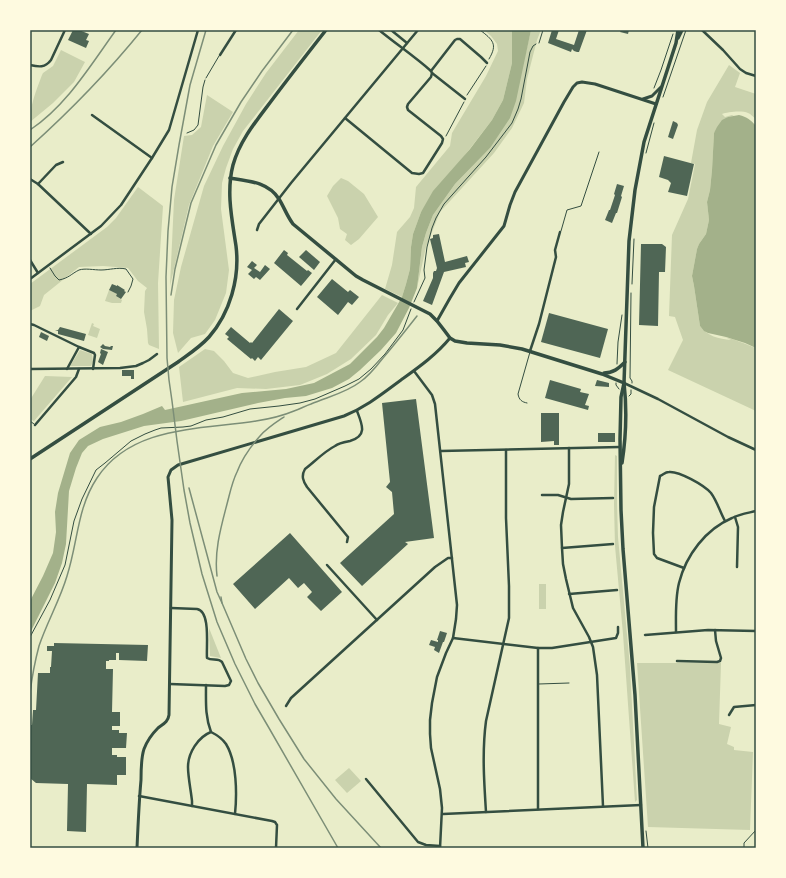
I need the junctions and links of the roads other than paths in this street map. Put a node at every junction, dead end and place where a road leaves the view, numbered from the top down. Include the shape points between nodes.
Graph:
1 (65, 30) edge
2 (198, 30) edge
3 (236, 30) edge
4 (326, 30) edge
5 (379, 30) edge
6 (391, 30) edge
7 (418, 30) edge
8 (543, 30) edge
9 (678, 30) edge
10 (682, 30) edge
11 (702, 30) edge
12 (407, 43) junction
13 (539, 43) road end
14 (676, 43) junction
15 (402, 48) junction
16 (220, 55) joint
17 (487, 63) road end
18 (30, 65) edge
19 (431, 72) junction
20 (756, 76) edge
21 (206, 78) road end
22 (661, 87) junction
23 (465, 99) road end
24 (641, 99) junction
25 (656, 104) junction
26 (92, 115) dead end
27 (345, 118) junction
28 (599, 152) dead end
29 (152, 158) junction
30 (63, 162) dead end
31 (230, 178) junction
32 (30, 179) edge
33 (38, 184) junction
34 (278, 199) junction
35 (257, 230) dead end
36 (560, 232) joint
37 (91, 234) junction
38 (336, 259) junction
39 (30, 260) edge
40 (38, 273) junction
41 (30, 279) edge
42 (297, 309) dead end
43 (437, 321) junction
44 (30, 324) edge
45 (450, 338) junction
46 (78, 347) junction
47 (530, 351) junction
48 (157, 354) dead end
49 (624, 362) junction
50 (30, 369) edge
51 (66, 369) junction
52 (79, 369) junction
53 (93, 369) junction
54 (414, 371) junction
55 (602, 374) junction
56 (624, 383) junction
57 (527, 403) dead end
58 (357, 411) junction
59 (30, 421) edge
60 (35, 424) joint
61 (620, 447) junction
62 (569, 448) junction
63 (506, 450) junction
64 (756, 450) edge
65 (441, 451) junction
66 (30, 459) edge
67 (621, 470) junction
68 (542, 495) dead end
69 (566, 497) junction
70 (613, 498) dead end
71 (756, 511) edge
72 (735, 517) junction
73 (725, 521) junction
74 (347, 542) dead end
75 (613, 544) dead end
76 (562, 548) junction
77 (452, 558) junction
78 (327, 565) dead end
79 (737, 567) dead end
80 (684, 568) junction
81 (617, 590) dead end
82 (569, 594) junction
83 (171, 608) junction
84 (377, 620) junction
85 (618, 627) dead end
86 (715, 630) junction
87 (756, 631) edge
88 (676, 632) junction
89 (645, 635) dead end
90 (454, 638) junction
91 (591, 641) junction
92 (503, 644) junction
93 (538, 648) junction
94 (677, 661) dead end
95 (569, 683) dead end
96 (170, 684) junction
97 (538, 684) junction
98 (206, 685) junction
99 (756, 705) edge
100 (286, 706) dead end
101 (729, 715) dead end
102 (211, 732) junction
103 (366, 779) dead end
104 (139, 796) junction
105 (641, 805) junction
106 (192, 806) junction
107 (603, 806) junction
108 (538, 810) junction
109 (486, 812) junction
110 (236, 814) junction
111 (443, 814) junction
112 (756, 830) edge
113 (440, 847) edge
114 (137, 848) edge
115 (276, 848) edge
116 (643, 848) edge
117 (744, 848) edge

1 - 18 street via 48,64 41,67
2 - 29 street via 169,130
3 - 16 street
4 - 31 main road via 250,130 238,152
5 - 15 street
6 - 12 street
7 - 12 street
8 - 13 lane
9 - 14 main road
10 - 14 main road
11 - 20 street via 740,69
12 - 15 street
14 - 22 main road
15 - 19 street
15 - 27 street
16 - 21 lane
17 - 19 street via 457,39
19 - 23 street
19 - 27 street via 431,77 407,107 442,139 423,173 412,173
22 - 24 street via 652,96
22 - 25 main road
24 - 25 street
24 - 43 street via 595,84 582,82 573,87 515,192 504,226 459,283
25 - 49 main road via 643,148 633,203
26 - 29 street
27 - 34 street
28 - 36 lane via 581,206 567,210
29 - 37 street via 121,205
30 - 33 street via 56,165
31 - 34 main road via 261,184 271,190
31 - 66 main road via 236,277 226,309 215,329 199,346 178,362
32 - 33 street
33 - 37 street
34 - 35 street
34 - 38 main road via 289,219
36 - 47 street via 555,250 556,257
37 - 40 street
38 - 42 street
38 - 43 main road via 356,276 430,314
39 - 40 street
40 - 41 street
43 - 45 main road
44 - 46 street
45 - 47 main road via 461,343 500,345
45 - 54 street via 434,356
46 - 51 street
46 - 53 street via 94,353
47 - 55 main road
47 - 57 lane via 518,394 522,401
48 - 53 street via 136,366
49 - 55 main road via 616,371
49 - 56 main road
50 - 51 street
51 - 52 street
52 - 53 street
52 - 60 street via 76,377
54 - 58 street
54 - 65 street via 434,400
55 - 56 main road
56 - 61 main road via 621,397
56 - 64 street
56 - 67 main road via 625,447
58 - 74 street via 362,426 360,435 354,440 332,447 303,473 303,480 348,537
58 - 83 street via 178,465 171,470 168,477 172,520
59 - 60 lane
61 - 62 street
61 - 67 main road
62 - 63 street
62 - 69 street via 570,475
63 - 65 street
63 - 92 street via 509,597 508,622
65 - 77 street
67 - 105 main road via 623,549
68 - 69 street
69 - 70 street
69 - 76 street via 562,519
71 - 72 street
72 - 73 street
72 - 79 street via 738,527
73 - 80 street via 706,535 692,552
73 - 80 street via 710,493 700,484 677,473 666,472 660,476 654,507 654,554 657,558
75 - 76 street
76 - 82 street
77 - 84 street via 435,567
77 - 90 street via 457,609
78 - 84 street
80 - 88 street via 677,594
81 - 82 street
82 - 91 street via 573,608
83 - 96 street
83 - 98 street via 202,611 207,627 207,658 220,660 230,681 229,685 225,686
84 - 100 street
85 - 91 street via 616,638
86 - 87 street
86 - 88 street
86 - 94 street via 720,661
88 - 89 street
90 - 92 street
90 - 111 street via 437,677 430,723 431,752
91 - 93 street
91 - 107 street via 597,675
92 - 93 street
92 - 109 street via 484,734
93 - 97 street
95 - 97 lane
96 - 98 street
96 - 104 street via 168,719 148,739 144,750
97 - 108 street
98 - 102 street via 206,711
99 - 101 street via 734,707
102 - 106 street via 201,738 189,759
102 - 110 street via 222,738 232,761
103 - 113 street via 418,842
104 - 106 street
104 - 114 street
105 - 107 street
105 - 116 main road
106 - 110 street
107 - 108 street
108 - 109 street
109 - 111 street
110 - 115 street via 275,822
111 - 113 street
112 - 117 lane via 744,843

